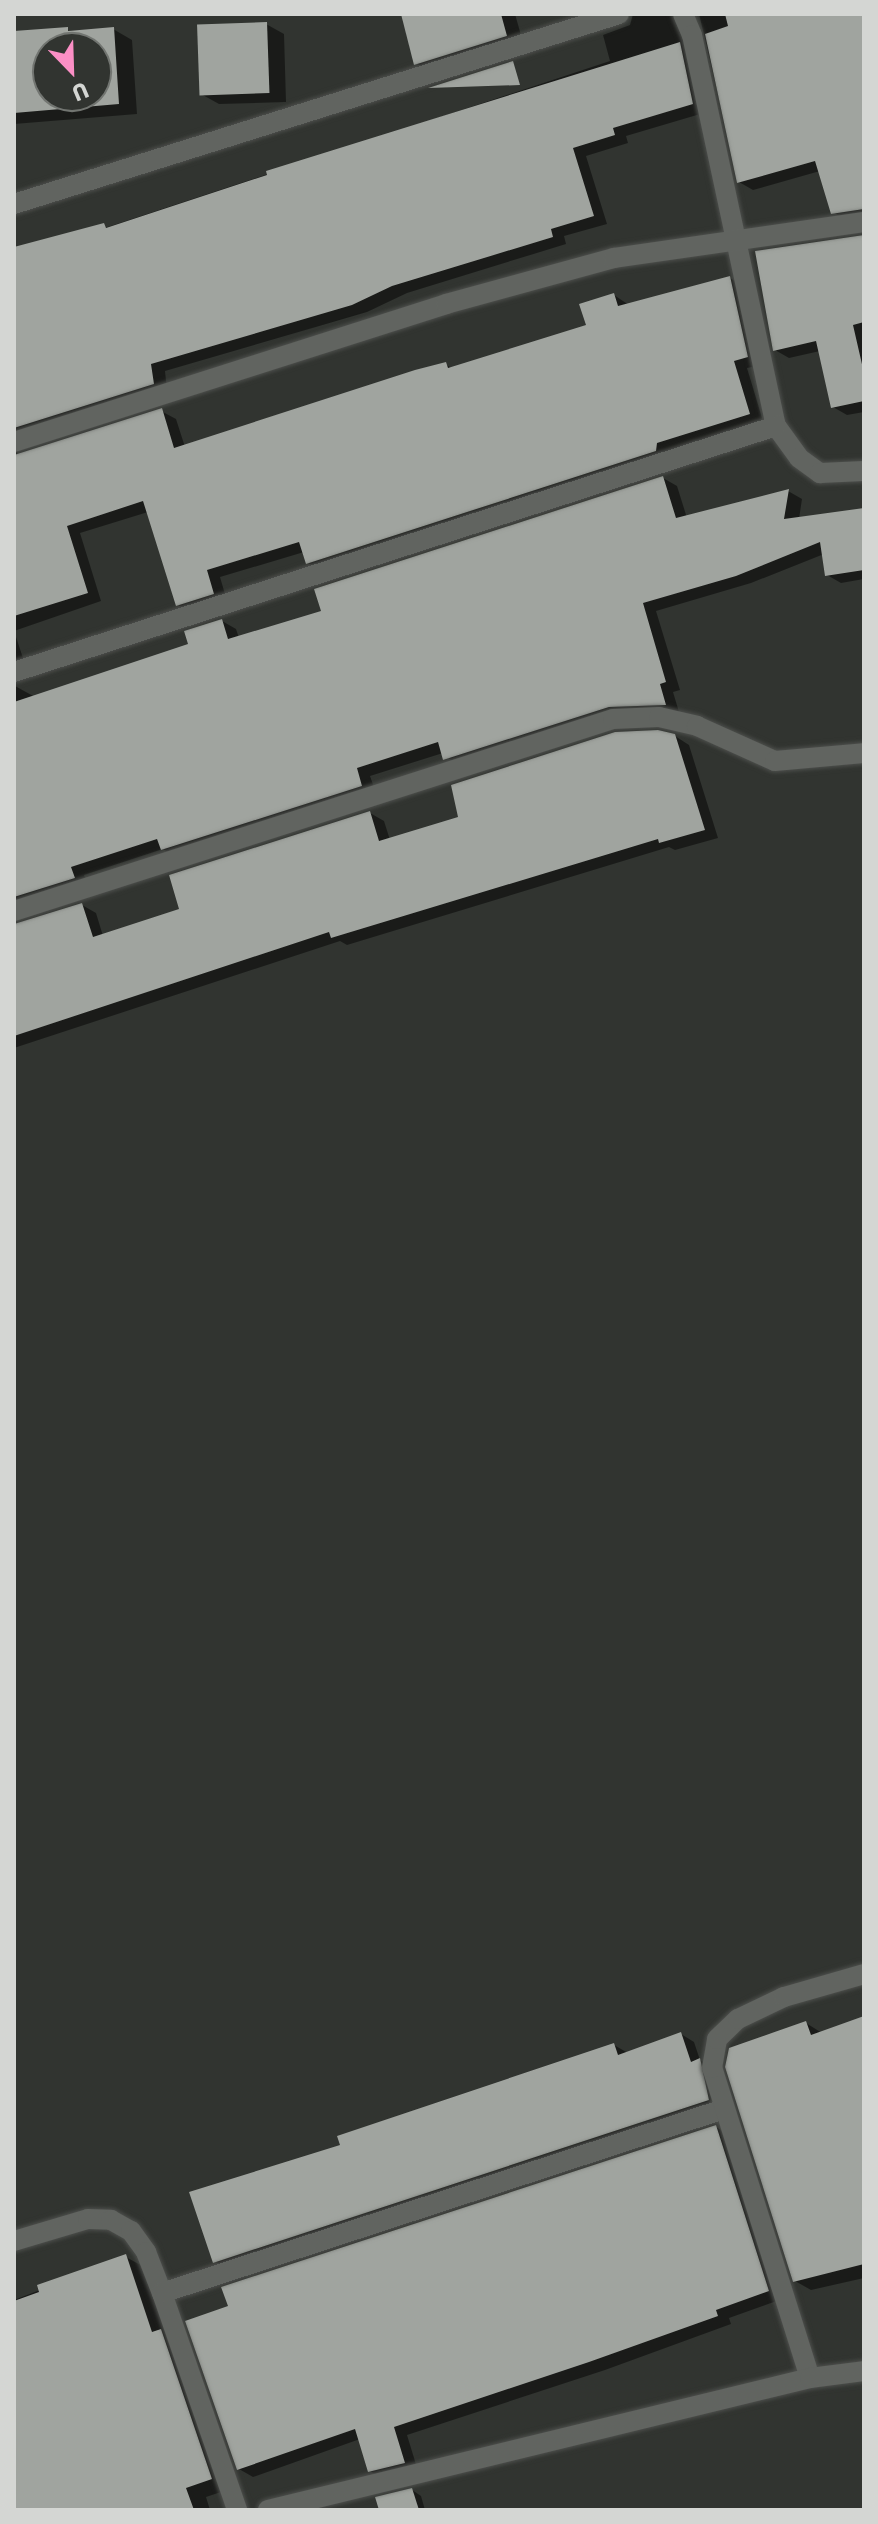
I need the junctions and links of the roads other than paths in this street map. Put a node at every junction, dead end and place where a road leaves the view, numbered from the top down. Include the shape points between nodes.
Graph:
1 (619, 14) edge
2 (683, 14) edge
3 (14, 204) edge
4 (864, 222) edge
5 (737, 239) junction
6 (776, 426) junction
7 (14, 442) edge
8 (864, 471) edge
9 (14, 672) edge
10 (864, 753) edge
11 (14, 911) edge
12 (864, 1974) edge
13 (721, 2110) junction
14 (14, 2241) edge
15 (162, 2293) junction
16 (864, 2371) edge
17 (810, 2378) junction
18 (237, 2510) edge
19 (268, 2510) edge

1 - 3 street
2 - 5 street
4 - 5 street
5 - 6 street
5 - 7 street via 614,258 477,296
6 - 8 street via 799,458 820,473
6 - 9 street
10 - 11 street via 775,761 697,726 659,717 613,719
12 - 13 street via 784,1997 738,2019 717,2039 712,2068
13 - 15 street
13 - 17 street
14 - 15 street via 88,2219 111,2220 131,2231 146,2252
15 - 18 street
16 - 17 street
17 - 19 street

